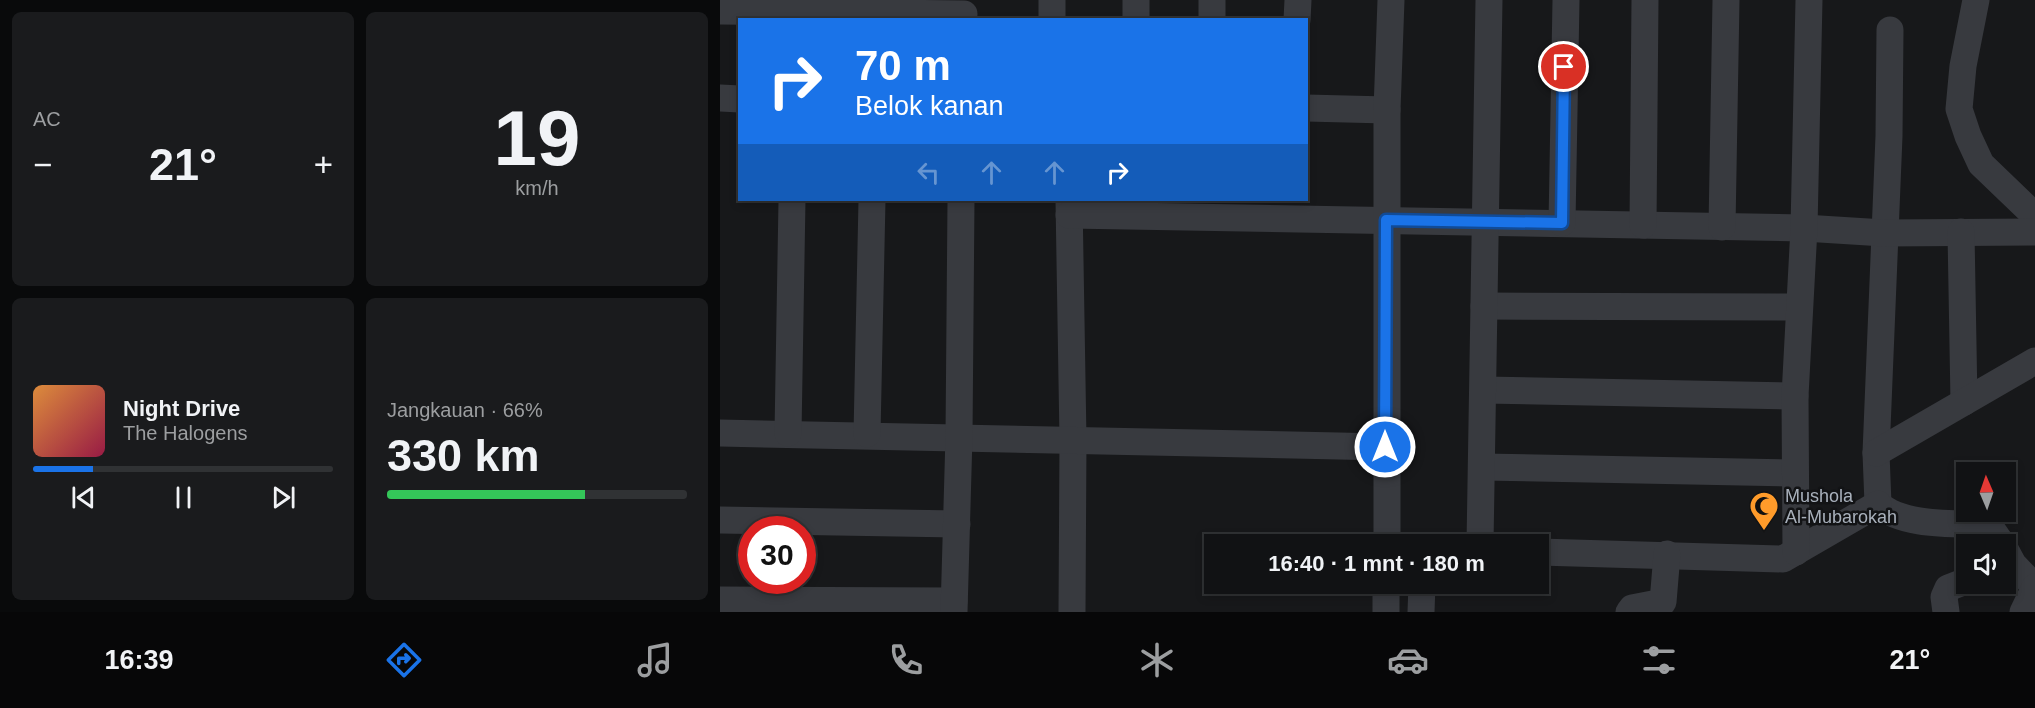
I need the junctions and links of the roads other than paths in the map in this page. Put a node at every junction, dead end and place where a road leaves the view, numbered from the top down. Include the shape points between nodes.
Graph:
1 (1052, 0) edge
2 (1136, 0) edge
3 (1212, 0) edge
4 (1298, 0) edge
5 (1391, 0) edge
6 (1489, 0) edge
7 (1566, 0) edge
8 (1645, 0) edge
9 (1726, 0) edge
10 (1809, 0) edge
11 (1976, 0) edge
12 (720, 11) edge
13 (964, 11) edge
14 (1052, 18) edge
15 (1136, 18) edge
16 (1212, 18) edge
17 (1297, 18) edge
18 (1890, 30) dead end
19 (720, 98) edge
20 (738, 99) edge
21 (1308, 108) edge
22 (1387, 110) junction
23 (792, 201) edge
24 (872, 201) edge
25 (961, 201) edge
26 (1069, 207) edge
27 (1386, 220) junction
28 (2030, 220) edge
29 (1484, 223) junction
30 (1562, 223) junction
31 (1643, 225) junction
32 (1722, 227) junction
33 (1804, 228) junction
34 (1961, 232) junction
35 (1884, 233) junction
36 (1484, 306) junction
37 (1799, 307) junction
38 (2035, 361) edge
39 (1484, 390) junction
40 (1795, 396) junction
41 (1964, 402) junction
42 (720, 432) edge
43 (788, 434) junction
44 (867, 434) junction
45 (959, 436) junction
46 (1073, 440) junction
47 (1385, 447) junction
48 (1876, 453) junction
49 (1482, 467) junction
50 (1795, 473) junction
51 (1878, 504) junction
52 (720, 520) edge
53 (957, 524) junction
54 (1387, 534) edge
55 (1480, 534) edge
56 (1994, 534) edge
57 (1549, 552) edge
58 (1796, 552) junction
59 (1667, 554) junction
60 (2016, 567) edge
61 (1956, 585) edge
62 (2035, 587) edge
63 (1386, 594) edge
64 (1422, 594) edge
65 (720, 600) edge
66 (954, 606) edge
67 (1072, 612) edge
68 (1386, 612) edge
69 (1421, 612) edge
70 (1629, 612) edge
71 (1946, 612) edge
72 (2023, 612) edge

1 - 14 street
2 - 15 street
3 - 16 street
4 - 17 street
5 - 22 street
6 - 29 street
7 - 30 street
8 - 31 street
9 - 32 street
10 - 33 street
11 - 28 street via 1959,109 1982,164
12 - 13 street
18 - 35 street
19 - 20 street
21 - 22 street
22 - 27 street
23 - 43 street
24 - 44 street
25 - 45 street
26 - 27 street
26 - 46 street
27 - 29 street
27 - 47 street
28 - 34 street
29 - 30 street
29 - 36 street
30 - 31 street
31 - 32 street
32 - 33 street
33 - 35 street
33 - 37 street
34 - 35 street
34 - 41 street
35 - 48 street
36 - 37 street
36 - 39 street
37 - 40 street
38 - 41 street
39 - 40 street
39 - 49 street
40 - 50 street
41 - 48 street
42 - 43 street
43 - 44 street
44 - 45 street
45 - 46 street
45 - 53 street
46 - 47 street
46 - 67 street
47 - 54 street
48 - 51 street
49 - 50 street
49 - 55 street
50 - 58 street
51 - 56 street via 1899,517 1989,525
51 - 58 street
52 - 53 street
53 - 66 street
57 - 59 street
58 - 59 street via 1783,559
59 - 70 street via 1663,602
60 - 62 street
61 - 71 street via 1948,588 1944,597
62 - 72 street
63 - 68 street
64 - 69 street
65 - 66 street

